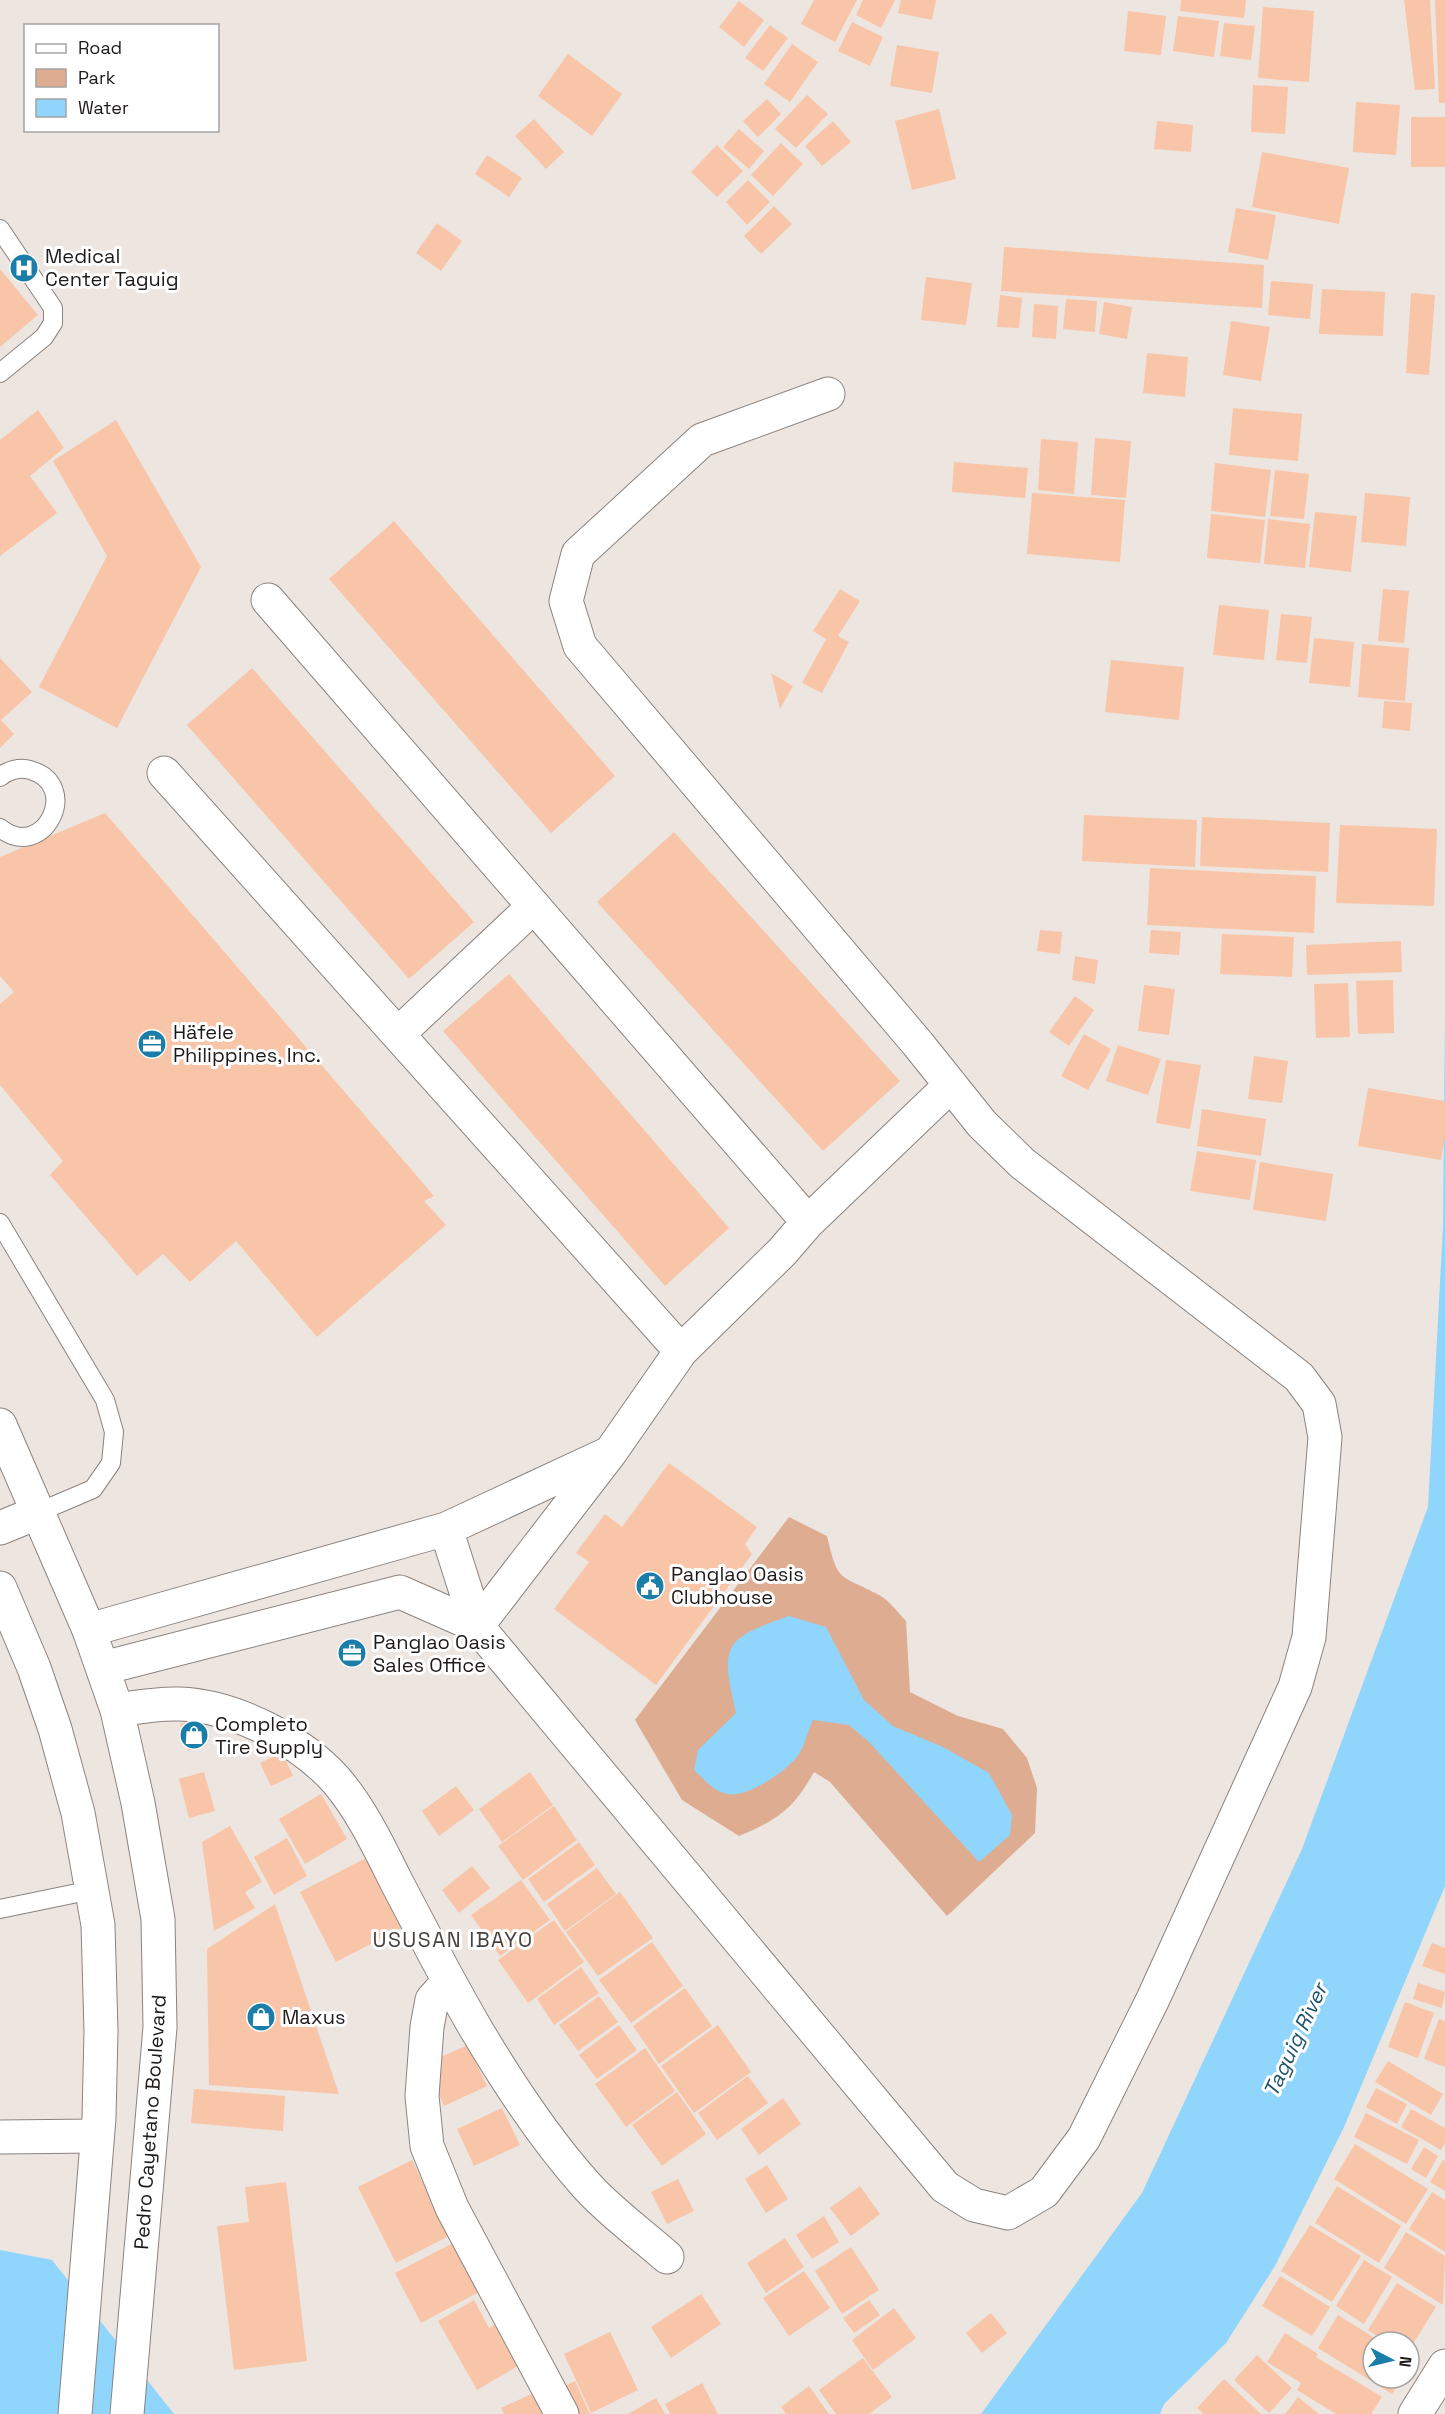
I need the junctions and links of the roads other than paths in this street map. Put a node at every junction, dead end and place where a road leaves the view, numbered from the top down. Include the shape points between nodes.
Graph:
1 (0, 229) edge
2 (0, 373) edge
3 (828, 394) dead end
4 (268, 600) dead end
5 (164, 773) dead end
6 (0, 777) edge
7 (0, 828) edge
8 (534, 906) junction
9 (398, 1034) junction
10 (951, 1085) junction
11 (808, 1222) junction
12 (0, 1223) edge
13 (681, 1351) junction
14 (0, 1425) edge
15 (610, 1454) junction
16 (39, 1512) junction
17 (0, 1528) edge
18 (446, 1529) junction
19 (0, 1588) edge
20 (229, 1591) junction
21 (477, 1626) junction
22 (89, 1630) junction
23 (237, 1634) junction
24 (103, 1668) junction
25 (117, 1710) junction
26 (92, 1890) junction
27 (0, 1909) edge
28 (450, 1981) junction
29 (96, 2136) junction
30 (0, 2137) edge
31 (667, 2257) dead end
32 (1445, 2366) edge
33 (75, 2414) edge
34 (127, 2414) edge
35 (562, 2414) edge
36 (1415, 2414) edge

1 - 2 lane via 53,308 53,323 44,337
3 - 10 street via 702,440 578,554 566,601 580,646
4 - 8 street
5 - 9 street
6 - 7 lane via 14,769 37,771 47,779 56,798 52,819 36,834 15,836
8 - 9 street
8 - 11 street
9 - 13 street
10 - 11 street
10 - 21 street via 982,1124 1022,1163 1299,1377 1319,1404 1325,1437 1309,1637 1295,1687 1153,1999 1084,2138 1044,2192 1008,2212 974,2205 945,2187
11 - 13 street
12 - 16 lane via 105,1400 114,1432 111,1463 93,1489
13 - 15 street
14 - 16 street, Pedro Cayetano Boulevard
15 - 18 street
15 - 21 street
16 - 17 street
16 - 22 street, Pedro Cayetano Boulevard
18 - 20 street
18 - 21 street
19 - 26 street via 55,1730 78,1814
20 - 22 street
20 - 23 street
21 - 23 street via 400,1592
22 - 24 street, Pedro Cayetano Boulevard
23 - 24 street
24 - 25 street, Pedro Cayetano Boulevard
25 - 28 street via 183,1704 219,1712 274,1731 304,1752 336,1780 373,1837
25 - 34 street, Pedro Cayetano Boulevard via 158,1919 160,2027
26 - 27 lane
26 - 29 street via 98,1925 101,2031
28 - 31 street via 521,2100 586,2185
28 - 35 street via 432,2000 427,2027 422,2064 427,2146 452,2208
29 - 30 street
29 - 33 street
32 - 36 street

